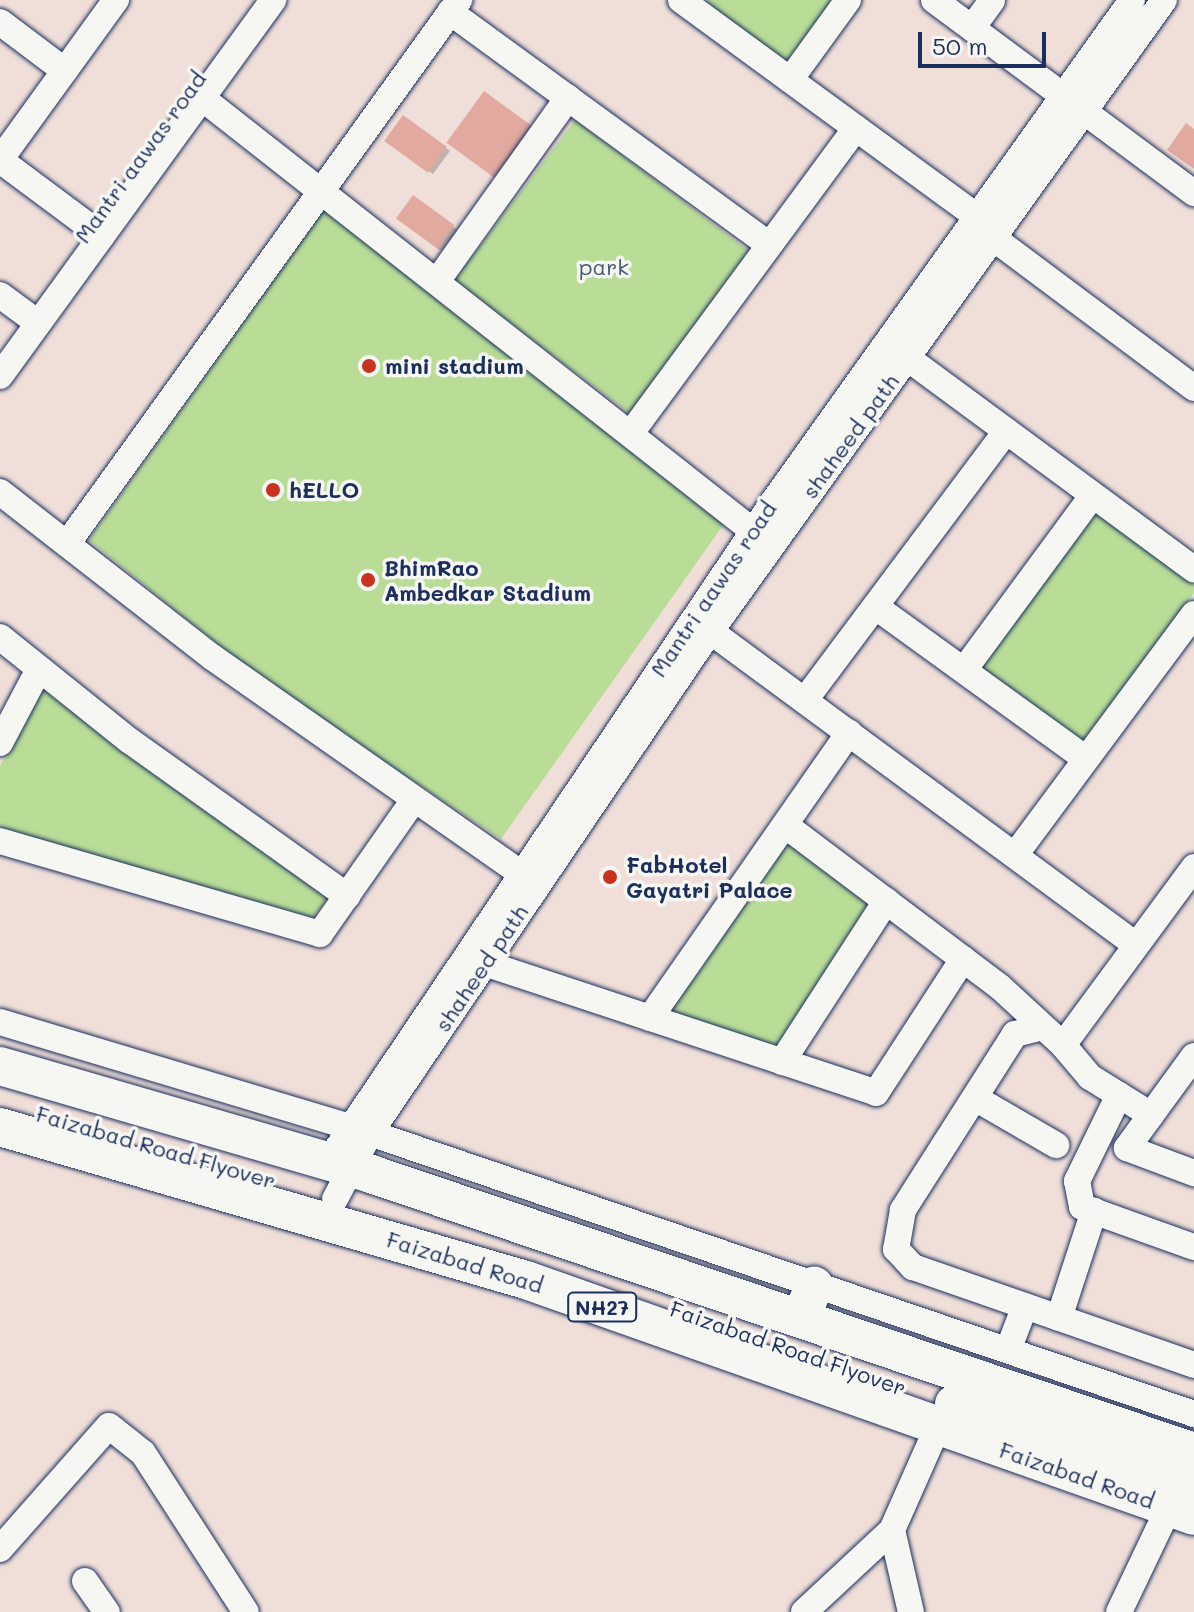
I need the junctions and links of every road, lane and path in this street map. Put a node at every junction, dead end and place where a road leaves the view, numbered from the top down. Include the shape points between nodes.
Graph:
1 (116, 0) edge
2 (254, 0) edge
3 (273, 0) edge
4 (848, 0) edge
5 (934, 0) edge
6 (992, 0) edge
7 (1132, 0) edge
8 (1164, 0) edge
9 (690, 2) edge
10 (454, 6) edge
11 (0, 22) edge
12 (972, 28) junction
13 (65, 71) junction
14 (790, 80) junction
15 (202, 98) junction
16 (568, 98) junction
17 (1074, 103) junction
18 (856, 128) junction
19 (0, 160) edge
20 (323, 189) junction
21 (1194, 193) edge
22 (985, 227) junction
23 (96, 231) junction
24 (769, 245) junction
25 (438, 280) junction
26 (0, 295) edge
27 (32, 318) junction
28 (0, 350) edge
29 (906, 357) junction
30 (0, 376) edge
31 (1194, 388) edge
32 (1006, 431) junction
33 (631, 433) junction
34 (0, 492) edge
35 (1093, 495) junction
36 (753, 531) junction
37 (67, 544) junction
38 (1194, 569) edge
39 (876, 607) junction
40 (1194, 614) edge
41 (710, 631) junction
42 (0, 637) edge
43 (39, 669) junction
44 (964, 670) junction
45 (805, 700) junction
46 (849, 733) junction
47 (0, 743) edge
48 (1086, 759) junction
49 (596, 780) junction
50 (414, 800) junction
51 (785, 825) junction
52 (0, 841) edge
53 (1015, 855) junction
54 (1194, 867) edge
55 (519, 872) junction
56 (347, 896) junction
57 (886, 901) junction
58 (1136, 945) junction
59 (963, 959) junction
60 (484, 963) junction
61 (650, 1018) junction
62 (0, 1022) edge
63 (1039, 1028) junction
64 (1063, 1045) junction
65 (1194, 1056) edge
66 (782, 1062) junction
67 (0, 1066) edge
68 (1185, 1084) edge
69 (1119, 1095) junction
70 (975, 1098) junction
71 (0, 1103) edge
72 (1151, 1115) junction
73 (0, 1127) edge
74 (360, 1130) junction
75 (1056, 1145) dead end
76 (1194, 1173) edge
77 (332, 1180) junction
78 (1094, 1211) junction
79 (1194, 1247) edge
80 (808, 1301) junction
81 (1025, 1306) junction
82 (1059, 1318) junction
83 (1008, 1350) junction
84 (1194, 1365) edge
85 (1194, 1414) edge
86 (938, 1426) junction
87 (1194, 1452) edge
88 (1186, 1503) edge
89 (892, 1530) junction
90 (0, 1549) edge
91 (85, 1581) dead end
92 (107, 1612) edge
93 (246, 1612) edge
94 (804, 1612) edge
95 (911, 1612) edge
96 (1119, 1612) edge

1 - 13 street
2 - 23 street, Mantri aawas road
3 - 15 street
4 - 14 street
5 - 12 street
6 - 12 street
7 - 17 street
8 - 17 street, shaheed path
9 - 14 street
10 - 16 street
10 - 20 street
11 - 13 street
12 - 17 street
13 - 19 street
14 - 18 street
15 - 20 street
15 - 23 street
16 - 24 street
16 - 25 street
17 - 21 street
17 - 22 street, shaheed path
18 - 22 street
18 - 24 street
19 - 23 street
20 - 25 street
20 - 37 street
22 - 29 street, shaheed path
22 - 31 street
22 - 36 street, Mantri aawas road
23 - 27 street, Mantri aawas road
24 - 33 street
25 - 33 street
26 - 27 street
27 - 28 street
27 - 30 street
29 - 32 street
29 - 41 street, shaheed path
32 - 35 street
32 - 39 street
33 - 36 street
34 - 37 street
35 - 38 street
35 - 44 street
36 - 49 street, Mantri aawas road
37 - 50 street via 212,657
39 - 44 street
39 - 45 street
40 - 48 street
41 - 45 street
41 - 49 street, shaheed path
42 - 43 street
43 - 47 street
43 - 56 street
44 - 48 street
45 - 46 street
46 - 51 street
46 - 53 street
48 - 53 street
49 - 55 street, Mantri aawas road
49 - 60 street, shaheed path
50 - 55 street
50 - 56 street
51 - 57 street
51 - 61 street
52 - 56 street via 320,934
53 - 58 street
54 - 58 street
55 - 74 street, Mantri aawas road
57 - 59 street
57 - 66 street
58 - 64 street
59 - 63 street
59 - 66 street via 876,1093
60 - 61 street
60 - 74 street, shaheed path
61 - 66 street
62 - 74 street
63 - 64 street
63 - 70 street via 1015,1034
64 - 69 street via 1090,1077
65 - 68 street
67 - 77 highway
68 - 72 street
69 - 72 street
69 - 78 street via 1077,1181 1082,1207
70 - 75 street
70 - 81 street via 903,1210 896,1249 913,1267
71 - 77 highway, Faizabad Road Flyover via 262,1178
72 - 76 street via 1127,1148
73 - 86 highway, Faizabad Road / NH27 via 526,1280
74 - 77 street, Mantri aawas road
74 - 80 street
77 - 80 highway, NH27
77 - 88 highway, Faizabad Road Flyover via 396,1217
78 - 79 street
78 - 82 street
80 - 83 street
80 - 87 highway, NH27
81 - 82 street
81 - 83 street
82 - 84 street
83 - 85 street
86 - 88 highway, Faizabad Road / NH27
86 - 89 street
88 - 96 street
89 - 94 street
89 - 95 street
90 - 93 street via 109,1426 143,1453
91 - 92 street

